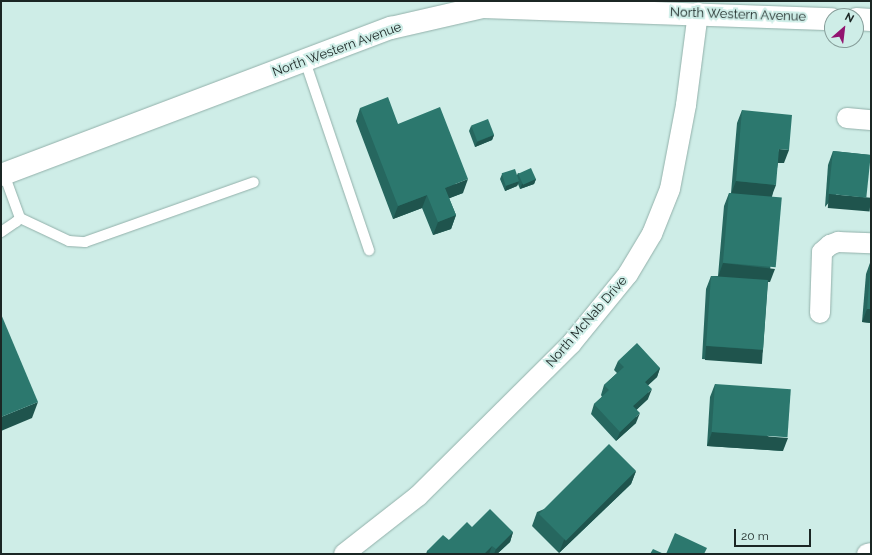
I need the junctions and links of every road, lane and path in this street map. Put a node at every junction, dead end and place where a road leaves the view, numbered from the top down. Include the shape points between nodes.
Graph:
1 (482, 4) edge
2 (646, 6) edge
3 (698, 13) junction
4 (824, 17) edge
5 (305, 61) junction
6 (846, 118) dead end
7 (871, 120) edge
8 (2, 174) edge
9 (254, 182) dead end
10 (20, 218) junction
11 (1, 232) edge
12 (871, 243) edge
13 (369, 250) dead end
14 (820, 313) dead end
15 (871, 553) edge
16 (344, 554) edge
17 (867, 554) edge

1 - 2 street, North Western Avenue
1 - 5 street, North Western Avenue via 392,28
2 - 3 street, North Western Avenue
3 - 4 street, North Western Avenue via 731,11
3 - 16 street, North McNab Drive via 686,105 670,189 652,234 628,274 570,344 418,496
5 - 8 street, North Western Avenue
5 - 13 lane
6 - 7 street
8 - 10 lane
9 - 10 lane via 85,242 69,241
10 - 11 lane
12 - 14 street via 838,242 822,252
15 - 17 street

